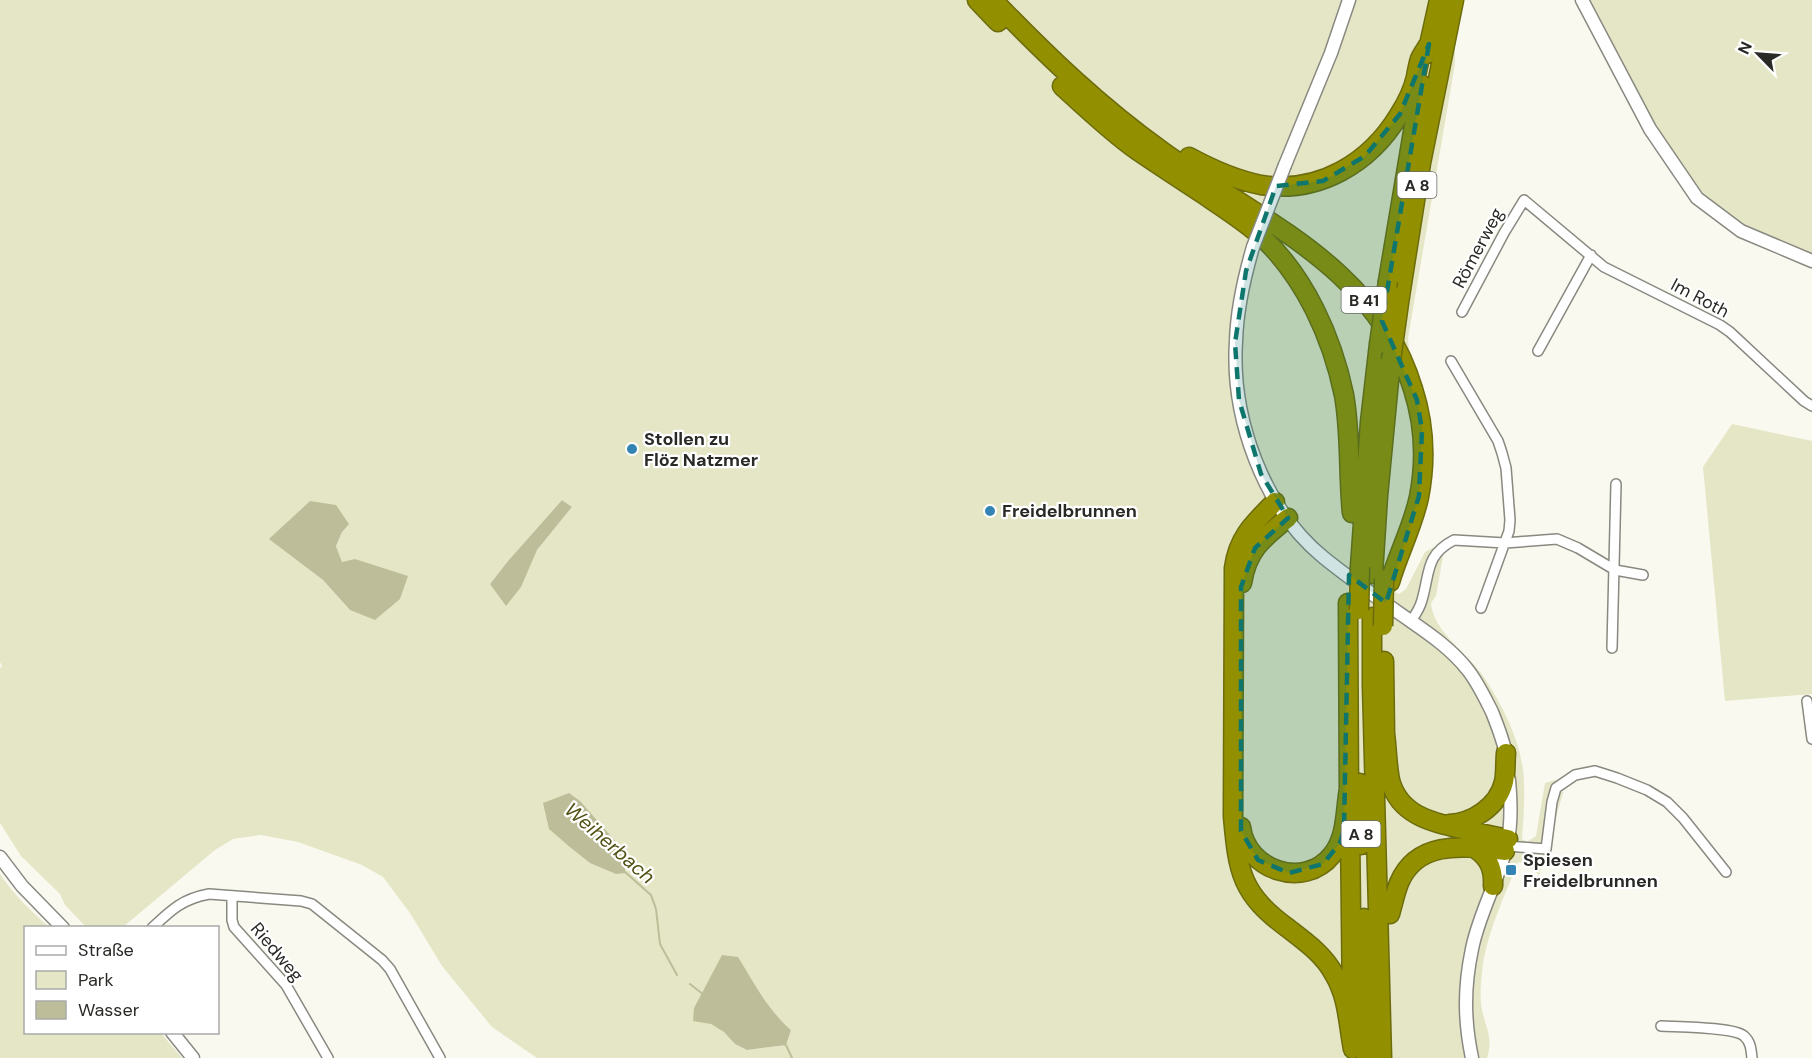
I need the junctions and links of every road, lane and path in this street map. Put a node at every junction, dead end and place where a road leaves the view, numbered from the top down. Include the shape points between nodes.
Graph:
1 (976, 0) edge
2 (993, 0) edge
3 (1349, 0) edge
4 (1439, 0) edge
5 (1454, 0) edge
6 (1582, 0) edge
7 (1429, 44) junction
8 (1121, 121) junction
9 (1524, 200) joint
10 (1591, 255) junction
11 (1812, 261) edge
12 (1462, 312) dead end
13 (1538, 351) dead end
14 (1451, 361) dead end
15 (1383, 366) junction
16 (1812, 406) edge
17 (1616, 484) dead end
18 (1275, 502) junction
19 (1352, 513) junction
20 (1288, 518) junction
21 (1505, 543) junction
22 (1615, 570) junction
23 (1371, 573) junction
24 (1643, 575) dead end
25 (1481, 608) dead end
26 (1366, 614) junction
27 (1411, 621) junction
28 (1612, 648) dead end
29 (1807, 700) dead end
30 (1385, 734) junction
31 (1812, 740) edge
32 (1506, 753) junction
33 (1348, 789) junction
34 (1439, 824) junction
35 (1507, 845) junction
36 (1474, 848) junction
37 (0, 857) edge
38 (1726, 872) dead end
39 (1493, 886) junction
40 (232, 896) junction
41 (1390, 914) junction
42 (62, 926) edge
43 (153, 926) edge
44 (1661, 1026) dead end
45 (174, 1034) edge
46 (1357, 1055) edge
47 (193, 1058) edge
48 (328, 1058) edge
49 (440, 1058) edge
50 (1382, 1058) edge
51 (1391, 1058) edge
52 (1472, 1058) edge
53 (1752, 1058) edge

1 - 19 highway, B 41 via 1082,104 1135,148 1244,222 1291,271 1321,324 1343,394 1349,428
2 - 8 highway, B 41 via 1063,71
3 - 18 street, bridge via 1253,247 1238,312 1235,343 1239,400 1261,474
4 - 7 highway, A 8
5 - 15 highway, A 8, bridge via 1421,163 1400,296
6 - 11 street via 1650,129 1697,198 1741,231
7 - 8 highway via 1400,114 1385,135 1345,170 1306,185 1261,184 1225,174
7 - 15 highway, A 8, bridge via 1388,281 1379,344
8 - 23 highway, B 41 via 1309,249 1354,289 1384,325 1404,362 1417,400 1423,464 1411,524
9 - 10 street, Im Roth
9 - 12 street, Römerweg
10 - 13 street
10 - 16 street, Im Roth via 1604,267 1725,329
14 - 21 street via 1502,453 1510,520
15 - 19 highway via 1360,435
15 - 23 highway, A 8 via 1385,423
15 - 23 highway, A 8 via 1365,484
17 - 22 street
18 - 20 street
18 - 46 highway via 1244,535 1234,568 1235,842 1243,877 1258,903 1315,950 1334,973 1346,1003
19 - 23 highway
20 - 27 street via 1322,556
20 - 33 highway via 1255,548 1242,587 1240,815 1246,843 1258,860 1278,871 1303,872 1323,864 1340,843
21 - 22 street via 1557,539
21 - 25 street
21 - 27 street via 1454,540 1447,544 1429,566 1422,600
22 - 24 street
22 - 28 street
23 - 26 highway, A 8, bridge
23 - 26 highway, bridge
26 - 30 highway
26 - 33 highway
26 - 46 highway, A 8 via 1358,684
26 - 50 highway, A 8 via 1372,697
27 - 32 street via 1467,669 1485,697
29 - 31 street
30 - 34 highway via 1390,780 1403,806
30 - 41 highway
32 - 34 highway via 1503,783 1491,805 1459,823
32 - 35 street via 1510,803
33 - 46 highway
34 - 35 highway
35 - 36 highway
35 - 38 street via 1546,849 1556,788 1575,775 1595,771 1647,790 1667,802
35 - 39 street
36 - 39 highway via 1488,859
36 - 41 highway via 1440,849 1418,859 1399,881
37 - 42 street via 22,886
39 - 52 street via 1472,947 1469,969 1465,1002
40 - 43 street via 195,897
40 - 48 street, Riedweg via 234,927 286,985
40 - 49 street via 301,901 321,910 382,960
41 - 51 highway
44 - 53 street via 1735,1031 1750,1043
45 - 47 street

